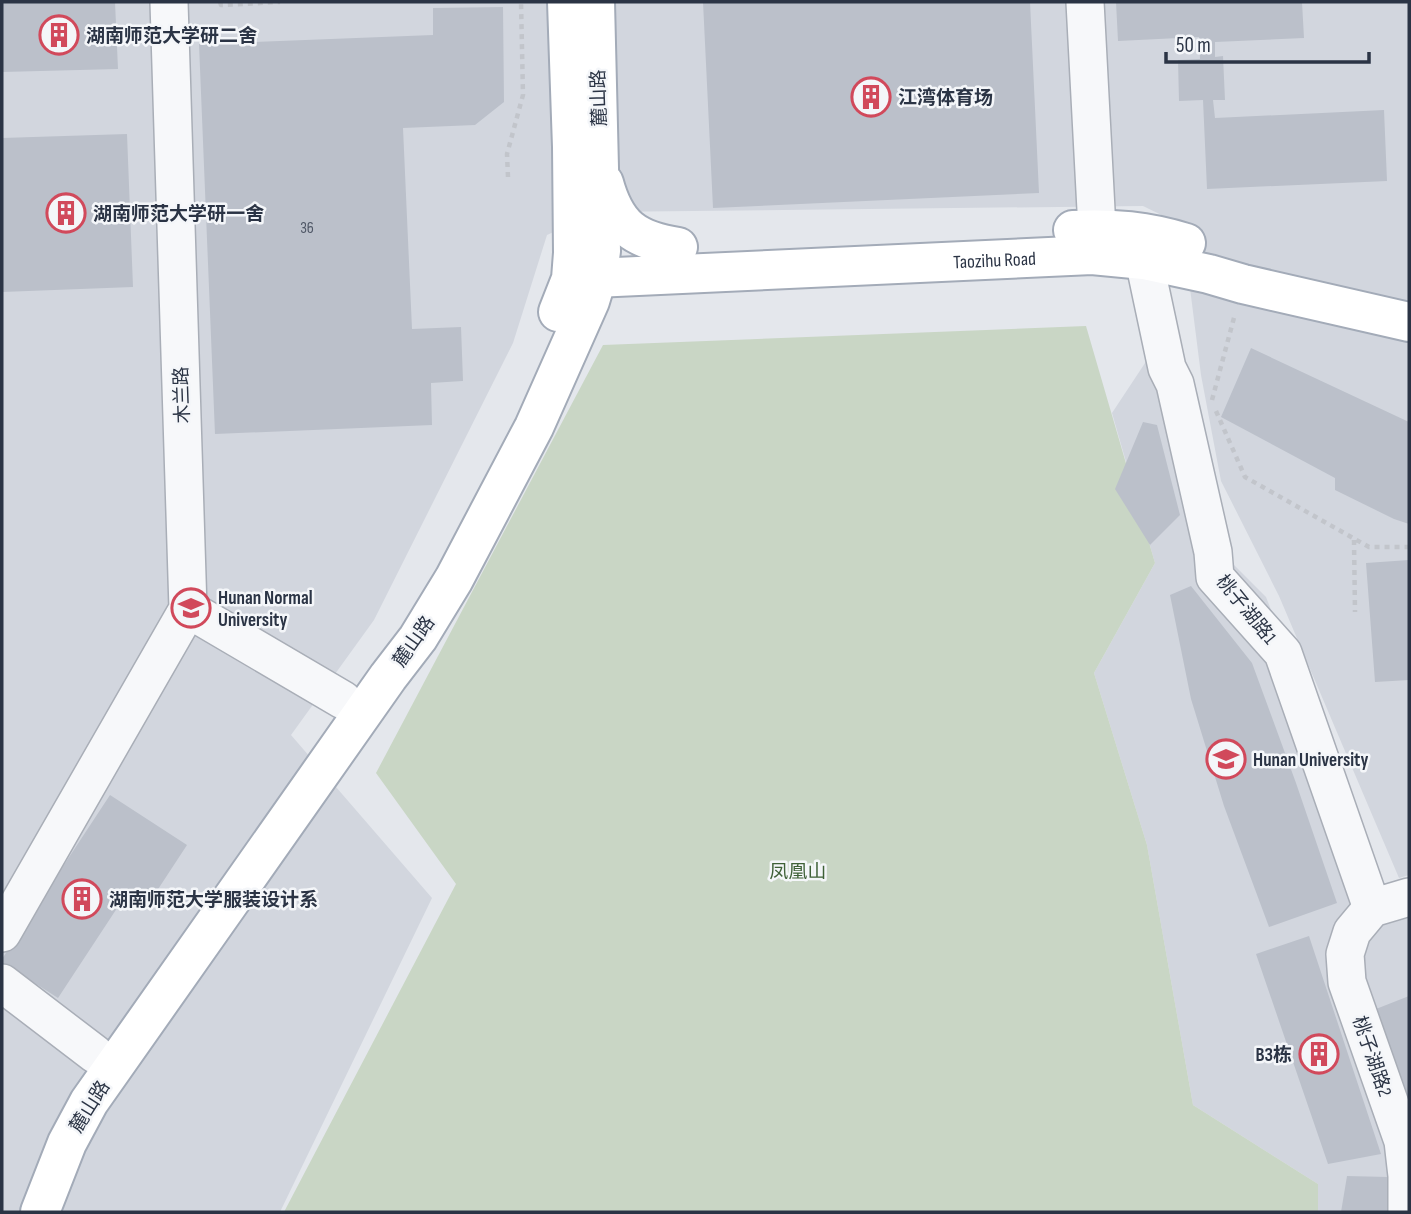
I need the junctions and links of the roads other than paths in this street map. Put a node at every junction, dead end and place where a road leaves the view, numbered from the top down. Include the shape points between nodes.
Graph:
1 (169, 2) edge
2 (567, 2) edge
3 (595, 2) edge
4 (1085, 2) edge
5 (600, 170) junction
6 (1097, 229) junction
7 (685, 260) junction
8 (1144, 260) junction
9 (586, 265) junction
10 (1409, 296) edge
11 (1409, 322) edge
12 (568, 348) junction
13 (188, 609) junction
14 (344, 700) junction
15 (1409, 897) edge
16 (1372, 908) junction
17 (2, 933) edge
18 (2, 983) edge
19 (95, 1054) junction
20 (14, 1212) edge
21 (40, 1212) edge
22 (1408, 1212) edge

1 - 13 street, 木兰路
2 - 9 main road, 麓山路 via 572,147
3 - 5 main road, 麓山路
4 - 6 street
5 - 7 main road via 612,207 625,226
5 - 9 main road, 麓山路
6 - 7 main road, Taozihu Road
6 - 10 main road, Taozihu Road via 1161,236
7 - 8 main road, Taozihu Road via 1066,255
7 - 9 main road, Taozihu Road
7 - 12 main road via 605,303
8 - 11 main road, Taozihu Road
8 - 16 street, 桃子湖路1 via 1213,552 1215,577 1283,653
9 - 12 main road, 麓山路 via 590,301
9 - 14 main road, 麓山路 via 441,561
12 - 21 main road, 麓山路 via 534,427 454,579 89,1102
13 - 14 street
13 - 17 street
14 - 19 main road, 麓山路
15 - 16 street
16 - 22 street, 桃子湖路2 via 1352,932 1345,954 1347,982 1403,1141
18 - 19 street
19 - 20 main road, 麓山路 via 62,1102

